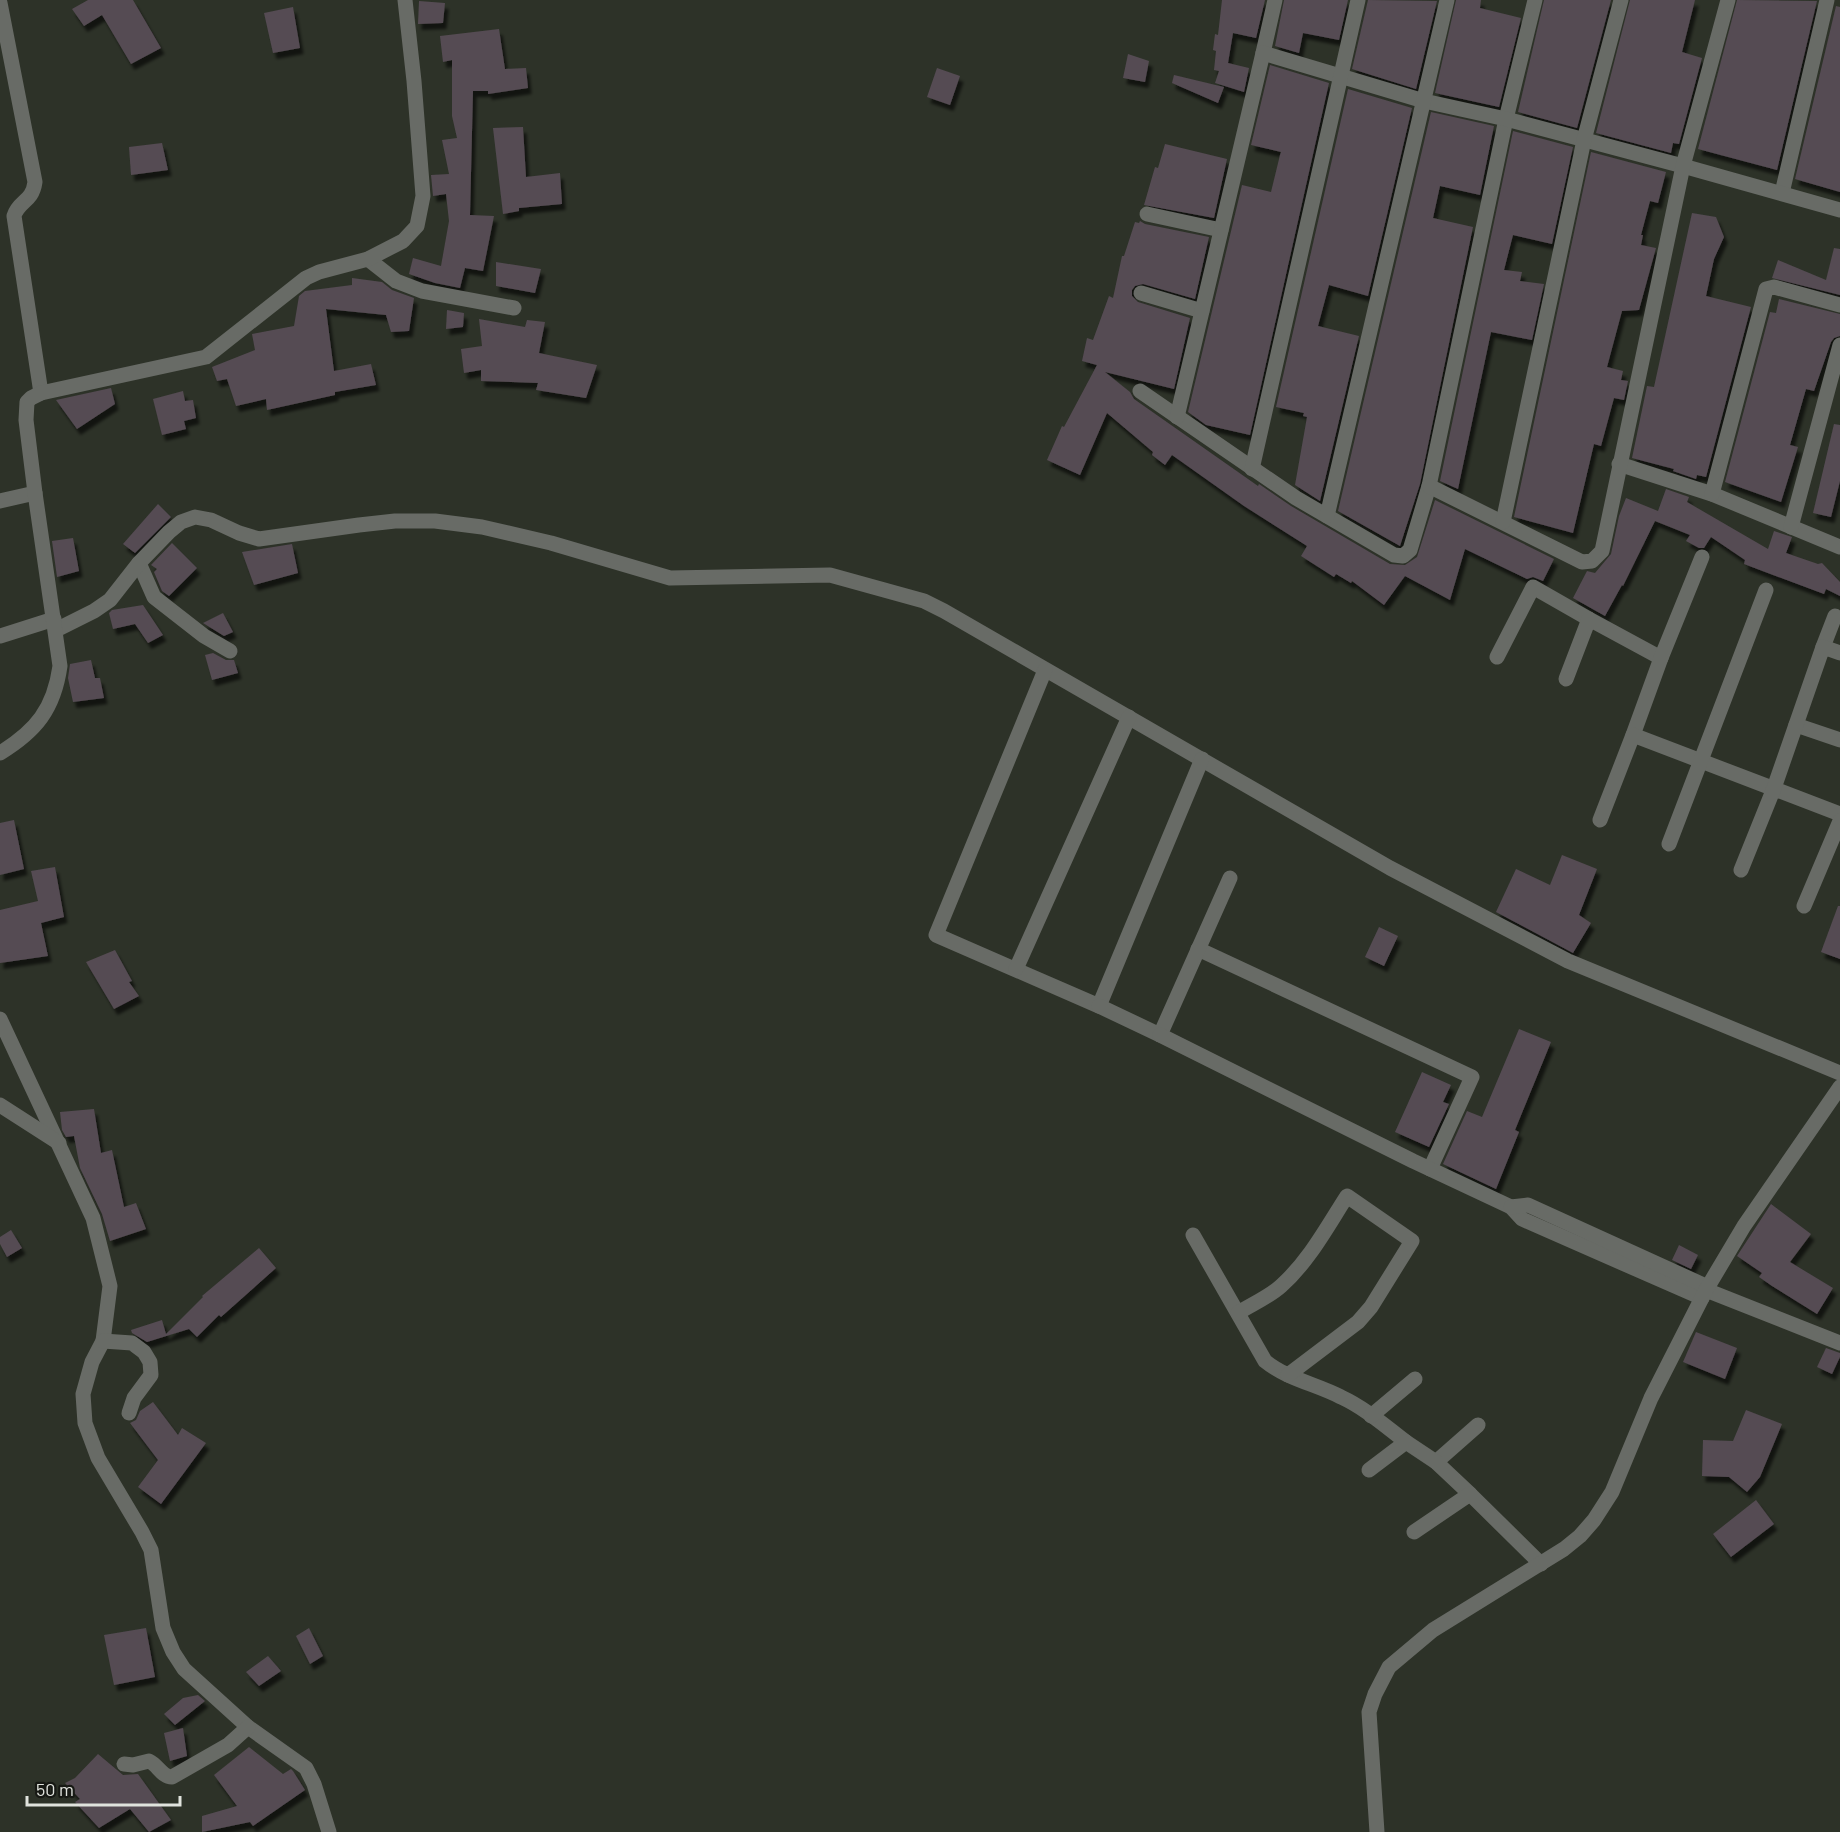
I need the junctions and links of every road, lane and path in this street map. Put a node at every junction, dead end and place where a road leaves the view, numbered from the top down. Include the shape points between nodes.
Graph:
1 (405, 0) edge
2 (1275, 0) edge
3 (1358, 0) edge
4 (1447, 0) edge
5 (1535, 0) edge
6 (1621, 0) edge
7 (1728, 0) edge
8 (1827, 0) edge
9 (0, 3) edge
10 (1263, 53) junction
11 (1342, 76) junction
12 (1424, 101) junction
13 (1506, 119) junction
14 (1584, 140) junction
15 (1683, 166) junction
16 (1782, 193) junction
17 (1840, 210) edge
18 (1148, 214) dead end
19 (1221, 230) junction
20 (368, 260) junction
21 (1141, 293) dead end
22 (1840, 305) edge
23 (514, 308) dead end
24 (1203, 310) junction
25 (1840, 345) edge
26 (1140, 391) dead end
27 (41, 393) junction
28 (1178, 417) junction
29 (1619, 464) junction
30 (1252, 469) junction
31 (1429, 486) junction
32 (34, 493) junction
33 (1712, 494) junction
34 (0, 501) edge
35 (1327, 516) junction
36 (1503, 522) junction
37 (1791, 527) junction
38 (1840, 547) edge
39 (1702, 557) dead end
40 (139, 563) junction
41 (1766, 590) dead end
42 (1835, 616) dead end
43 (1589, 619) junction
44 (55, 625) junction
45 (0, 636) edge
46 (1823, 647) junction
47 (230, 651) dead end
48 (1840, 653) edge
49 (1497, 657) dead end
50 (1661, 658) junction
51 (1046, 670) junction
52 (1566, 679) dead end
53 (1129, 717) junction
54 (1796, 725) junction
55 (1633, 735) junction
56 (1840, 740) edge
57 (0, 753) edge
58 (1202, 759) junction
59 (1701, 761) junction
60 (1774, 788) junction
61 (1840, 813) edge
62 (1600, 820) dead end
63 (1840, 821) edge
64 (1669, 844) dead end
65 (1741, 870) dead end
66 (1230, 878) dead end
67 (1804, 906) dead end
68 (1198, 948) junction
69 (1016, 969) junction
70 (1099, 1006) junction
71 (0, 1019) edge
72 (1160, 1035) junction
73 (1840, 1073) edge
74 (1839, 1090) edge
75 (0, 1105) edge
76 (58, 1143) junction
77 (1430, 1169) junction
78 (1193, 1235) dead end
79 (1705, 1292) junction
80 (1238, 1313) junction
81 (103, 1341) junction
82 (1840, 1343) edge
83 (1288, 1376) junction
84 (1415, 1379) dead end
85 (129, 1413) dead end
86 (1371, 1416) junction
87 (1478, 1425) dead end
88 (1406, 1442) junction
89 (1436, 1462) junction
90 (1369, 1470) dead end
91 (1470, 1494) junction
92 (1414, 1532) dead end
93 (1541, 1564) junction
94 (248, 1727) junction
95 (124, 1764) dead end
96 (329, 1832) edge
97 (1377, 1832) edge

1 - 20 street via 423,196 417,226 403,241
2 - 10 street
3 - 11 street
4 - 12 street
5 - 13 street
6 - 14 street
7 - 15 street
8 - 16 street
9 - 27 street via 35,182 31,197 14,216
10 - 11 street
10 - 19 street
11 - 12 street
11 - 30 street
12 - 13 street
12 - 35 street
13 - 14 street
13 - 31 street
14 - 15 street
14 - 36 street
15 - 16 street
15 - 29 street
16 - 17 street
18 - 19 street
19 - 24 street
20 - 23 street via 396,281 422,291
20 - 27 street via 306,278 206,357
21 - 24 street
22 - 33 street via 1774,287 1766,289
24 - 28 street
25 - 37 street
26 - 28 street
27 - 32 street via 31,398 25,408
28 - 30 street
29 - 33 street
29 - 36 street via 1602,551 1592,561 1582,562
30 - 35 street
31 - 35 street via 1410,550 1403,556 1394,555
31 - 36 street
32 - 34 street
32 - 44 street
33 - 37 street
37 - 38 street
39 - 50 street
40 - 44 street via 110,600 94,611
40 - 47 street via 154,597
40 - 51 street via 181,522 195,517 259,539 395,521 435,521 551,543 670,578 839,577 924,602
41 - 59 street
42 - 46 street
43 - 49 street via 1533,587
43 - 50 street
43 - 52 street
44 - 45 street
44 - 57 street via 60,666 57,687 38,724
46 - 48 street
46 - 54 street
50 - 55 street
51 - 53 street
51 - 69 street via 936,935
53 - 58 street
53 - 69 street
54 - 56 street
54 - 60 street
55 - 59 street
55 - 62 street
58 - 70 street
58 - 73 street via 1390,867 1568,961
59 - 60 street
59 - 64 street
60 - 61 street
60 - 65 street
63 - 67 street
66 - 68 street
68 - 72 street
68 - 77 street via 1472,1077
69 - 70 street
70 - 72 street
71 - 76 street
72 - 77 street
74 - 79 street via 1744,1226
75 - 76 street
76 - 81 street via 93,1218 110,1286
77 - 79 street via 1511,1207 1528,1205
78 - 80 street
79 - 82 street
79 - 93 street via 1651,1398 1612,1492 1580,1536
80 - 83 street via 1265,1361
80 - 83 street via 1281,1286 1295,1271 1347,1196 1412,1240 1358,1322
81 - 85 street via 132,1343 150,1362 151,1375 134,1398
81 - 94 street via 83,1394 85,1423 98,1458 151,1550 163,1628 173,1652 184,1669
83 - 86 street via 1344,1398
84 - 86 street
86 - 88 street
87 - 89 street
88 - 89 street
88 - 90 street
89 - 91 street
91 - 92 street
91 - 93 street
93 - 97 street via 1433,1630 1389,1667 1369,1712
94 - 95 street via 228,1745 172,1777 149,1761
94 - 96 street via 306,1768

